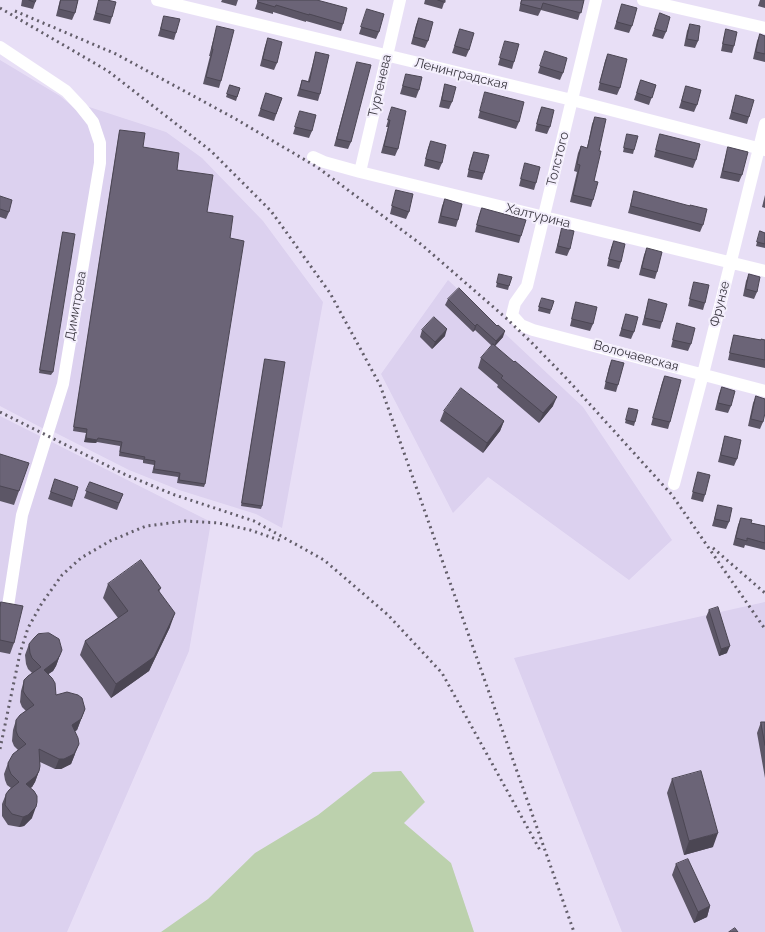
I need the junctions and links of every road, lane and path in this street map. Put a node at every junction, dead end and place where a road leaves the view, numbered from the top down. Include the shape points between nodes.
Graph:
1 (157, 0) edge
2 (400, 0) edge
3 (596, 0) edge
4 (643, 0) edge
5 (201, 5) edge
6 (765, 28) edge
7 (0, 47) edge
8 (387, 56) junction
9 (572, 100) junction
10 (765, 124) edge
11 (762, 149) edge
12 (313, 157) dead end
13 (360, 172) junction
14 (544, 217) junction
15 (730, 263) junction
16 (765, 271) edge
17 (512, 315) joint
18 (703, 374) junction
19 (765, 391) edge
20 (674, 484) dead end
21 (8, 606) edge

1 - 5 street, Ленинградская
2 - 8 street, Тургенева
3 - 9 street, Толстого
4 - 6 street
5 - 8 street, Ленинградская
7 - 21 street, Димитрова via 66,91 92,122 100,143 100,163 62,384 22,515
8 - 9 street, Ленинградская
8 - 13 street, Тургенева
9 - 11 street, Ленинградская
9 - 14 street, Толстого
10 - 11 street, Фрунзе
11 - 15 street, Фрунзе
12 - 13 street, Халтурина
13 - 14 street, Халтурина
14 - 15 street, Халтурина
14 - 17 street, Толстого via 527,286 515,303
15 - 16 street, Халтурина
15 - 18 street, Фрунзе
17 - 18 street, Волочаевская via 521,325 528,328
18 - 19 street, Волочаевская
18 - 20 street, Фрунзе

